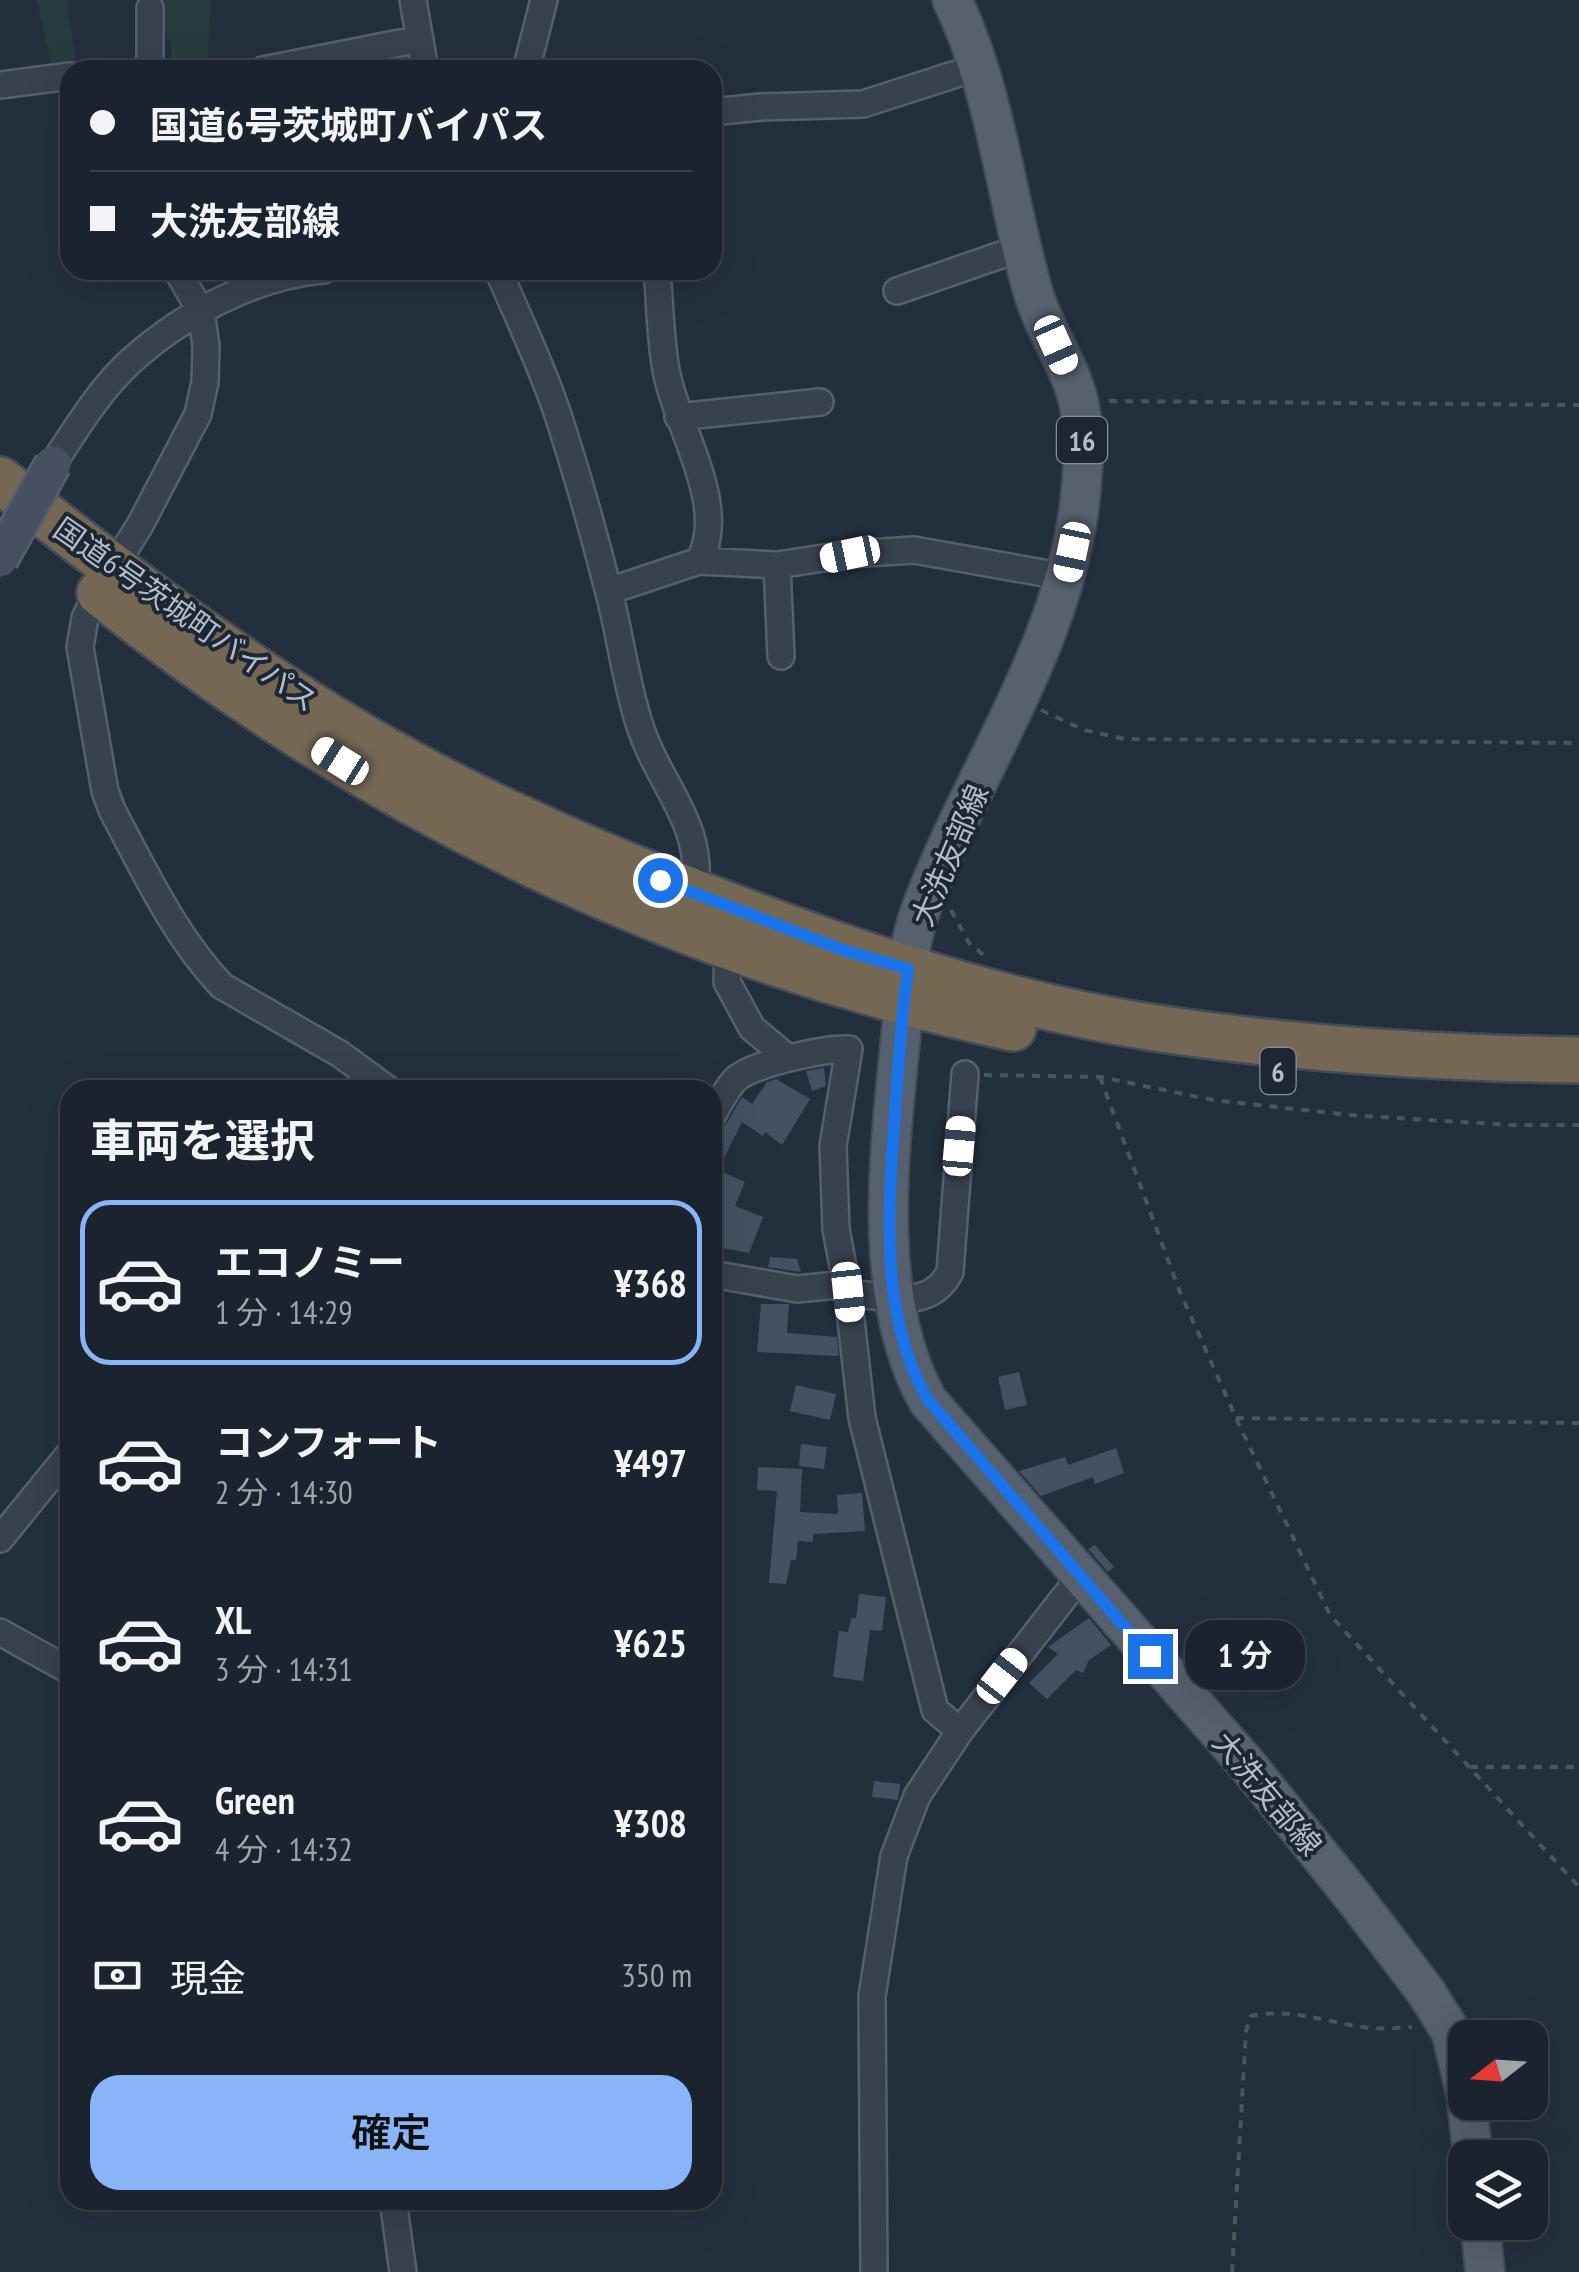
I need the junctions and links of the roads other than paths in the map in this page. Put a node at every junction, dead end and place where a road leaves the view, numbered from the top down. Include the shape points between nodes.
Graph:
1 (413, 0) edge
2 (544, 0) edge
3 (952, 0) edge
4 (150, 8) dead end
5 (420, 39) junction
6 (150, 60) edge
7 (313, 60) edge
8 (423, 60) edge
9 (529, 60) edge
10 (978, 66) junction
11 (60, 77) edge
12 (0, 85) edge
13 (722, 111) edge
14 (1021, 248) junction
15 (183, 280) edge
16 (278, 280) edge
17 (502, 280) edge
18 (658, 280) edge
19 (897, 291) dead end
20 (201, 312) junction
21 (820, 402) dead end
22 (678, 417) junction
23 (52, 464) joint
24 (0, 480) edge
25 (0, 515) edge
26 (0, 559) edge
27 (699, 562) junction
28 (778, 565) junction
29 (1066, 577) junction
30 (105, 580) junction
31 (609, 591) junction
32 (781, 656) dead end
33 (695, 894) junction
34 (728, 949) junction
35 (906, 986) junction
36 (752, 1028) junction
37 (788, 1058) junction
38 (1579, 1060) edge
39 (965, 1074) road end
40 (736, 1078) junction
41 (375, 1080) edge
42 (1579, 1082) edge
43 (722, 1100) edge
44 (722, 1276) edge
45 (848, 1288) junction
46 (895, 1297) junction
47 (60, 1465) edge
48 (0, 1540) edge
49 (1080, 1577) junction
50 (0, 1632) edge
51 (60, 1665) edge
52 (960, 1731) junction
53 (1448, 2027) edge
54 (394, 2210) edge
55 (1482, 2240) edge
56 (402, 2272) edge
57 (874, 2272) edge
58 (1486, 2272) edge

1 - 5 street
2 - 9 street
3 - 10 main road, 大洗友部線 / 16
4 - 6 street
5 - 7 street
5 - 8 street
10 - 13 street via 863,104
10 - 14 main road, 大洗友部線 / 16
11 - 12 street
14 - 19 street
14 - 29 main road, 大洗友部線 / 16 via 1078,402 1083,466
15 - 20 street
16 - 20 street
17 - 31 street via 556,410
18 - 22 street via 666,370
20 - 23 street via 129,363
20 - 30 street via 205,382 198,414
21 - 22 street
22 - 27 street via 706,492 707,546
23 - 26 street, bridge
24 - 30 highway, 国道6号茨城町バイパス
25 - 30 highway, 国道6号茨城町バイパス / 6
27 - 28 street
27 - 31 street
28 - 29 street via 914,550
28 - 32 street
29 - 35 main road, 大洗友部線 / 16 via 1018,700 936,871 914,932
30 - 33 highway, 国道6号茨城町バイパス via 388,752 590,853
30 - 34 highway, 国道6号茨城町バイパス / 6 via 181,658 340,761 595,892
30 - 41 street via 85,618 80,647 112,810 176,925 222,986
31 - 33 street via 645,742 685,813 700,868
33 - 35 highway, 国道6号茨城町バイパス via 843,950
34 - 35 highway, 国道6号茨城町バイパス / 6
34 - 36 street via 727,982
35 - 38 highway, 国道6号茨城町バイパス via 1248,1041 1447,1058
35 - 42 highway, 国道6号茨城町バイパス / 6 via 1082,1043 1263,1069 1384,1082
35 - 46 main road, 大洗友部線 / 16 via 890,1194
36 - 37 street
36 - 40 street
37 - 40 street
37 - 45 street via 849,1049 833,1146 836,1229
39 - 46 street via 950,1272 930,1295
40 - 43 street
44 - 45 street via 797,1289
45 - 46 street
45 - 52 street via 862,1418 878,1486 935,1710
46 - 49 main road, 大洗友部線 / 16 via 914,1376 928,1400
47 - 48 street
49 - 52 street
49 - 53 main road, 大洗友部線 / 16 via 1275,1798
50 - 51 street
52 - 57 street via 903,1828 882,1923 872,1996
54 - 56 street
55 - 58 main road

